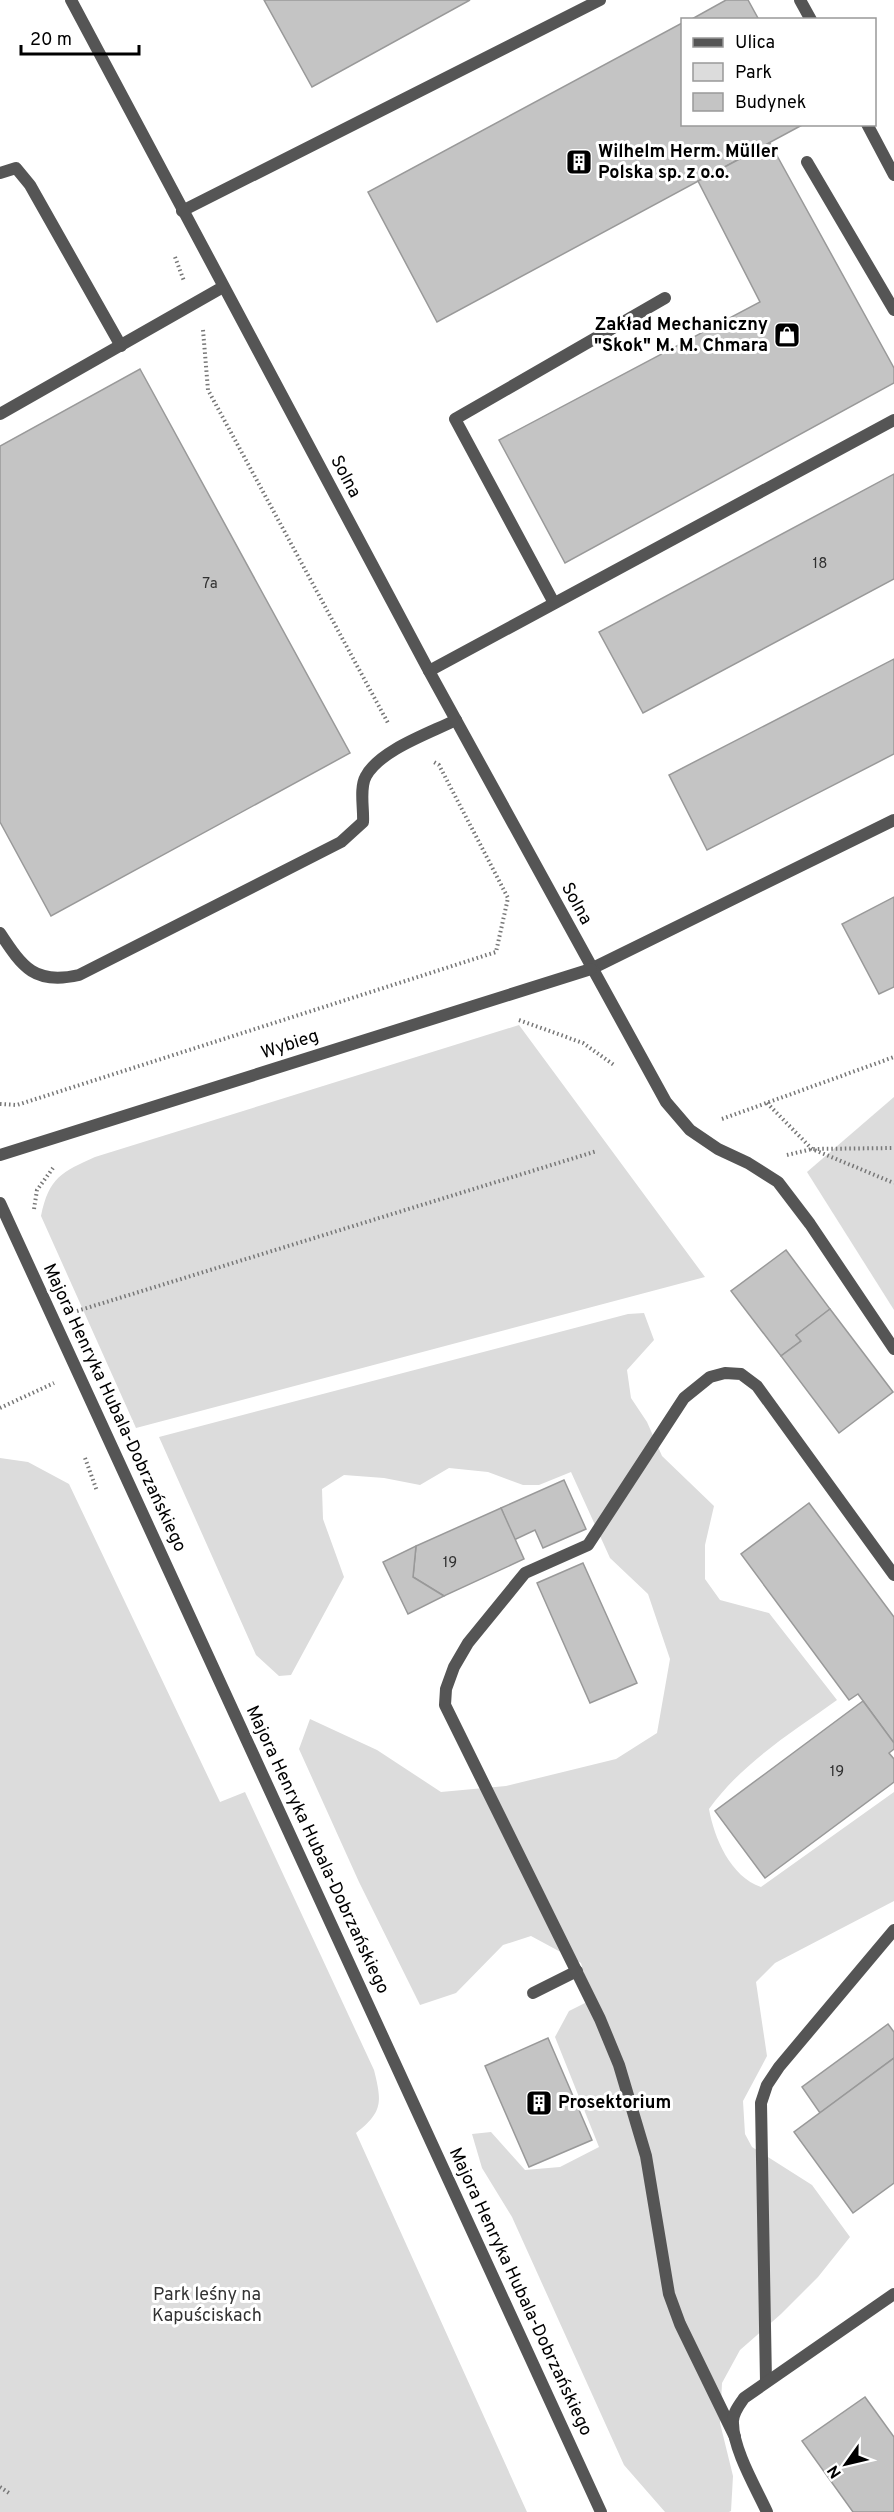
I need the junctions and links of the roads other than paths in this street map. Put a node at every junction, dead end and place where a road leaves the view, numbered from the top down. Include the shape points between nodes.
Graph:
1 (71, 0) edge
2 (600, 0) edge
3 (800, 0) edge
4 (810, 18) edge
5 (868, 126) edge
6 (807, 162) dead end
7 (0, 173) edge
8 (894, 175) edge
9 (182, 211) junction
10 (223, 287) junction
11 (665, 298) dead end
12 (894, 310) edge
13 (121, 346) junction
14 (0, 414) edge
15 (894, 420) edge
16 (554, 603) junction
17 (429, 671) junction
18 (456, 720) junction
19 (894, 820) edge
20 (0, 933) edge
21 (591, 969) junction
22 (0, 1155) edge
23 (0, 1203) edge
24 (894, 1349) edge
25 (894, 1575) edge
26 (894, 1930) edge
27 (577, 1971) junction
28 (533, 1993) dead end
29 (894, 2294) edge
30 (766, 2382) junction
31 (735, 2437) junction
32 (601, 2512) edge
33 (767, 2512) edge

1 - 9 street, Solna
2 - 9 street
3 - 4 street
5 - 8 street
6 - 12 street
7 - 13 street via 16,168 30,184
9 - 10 street, Solna
10 - 13 street
10 - 17 street, Solna
11 - 16 street via 455,419
13 - 14 street
15 - 16 street
16 - 17 street
17 - 18 street, Solna
18 - 20 street via 387,754 366,776 363,822 341,842 79,975 58,980 38,977 17,959
18 - 21 street, Solna
19 - 21 street, Wybieg
21 - 22 street, Wybieg
21 - 24 street, Solna via 666,1102 690,1130 778,1182
23 - 32 street, Majora Henryka Hubala-Dobrzańskiego
25 - 27 street via 757,1386 741,1374 726,1373 710,1377 684,1398 588,1545 525,1573 493,1612 454,1667 445,1705
26 - 30 street via 766,2085 761,2103
27 - 28 street
27 - 31 street via 619,2066 646,2156 669,2294
29 - 30 street
30 - 31 street via 737,2407 732,2422
31 - 33 street

